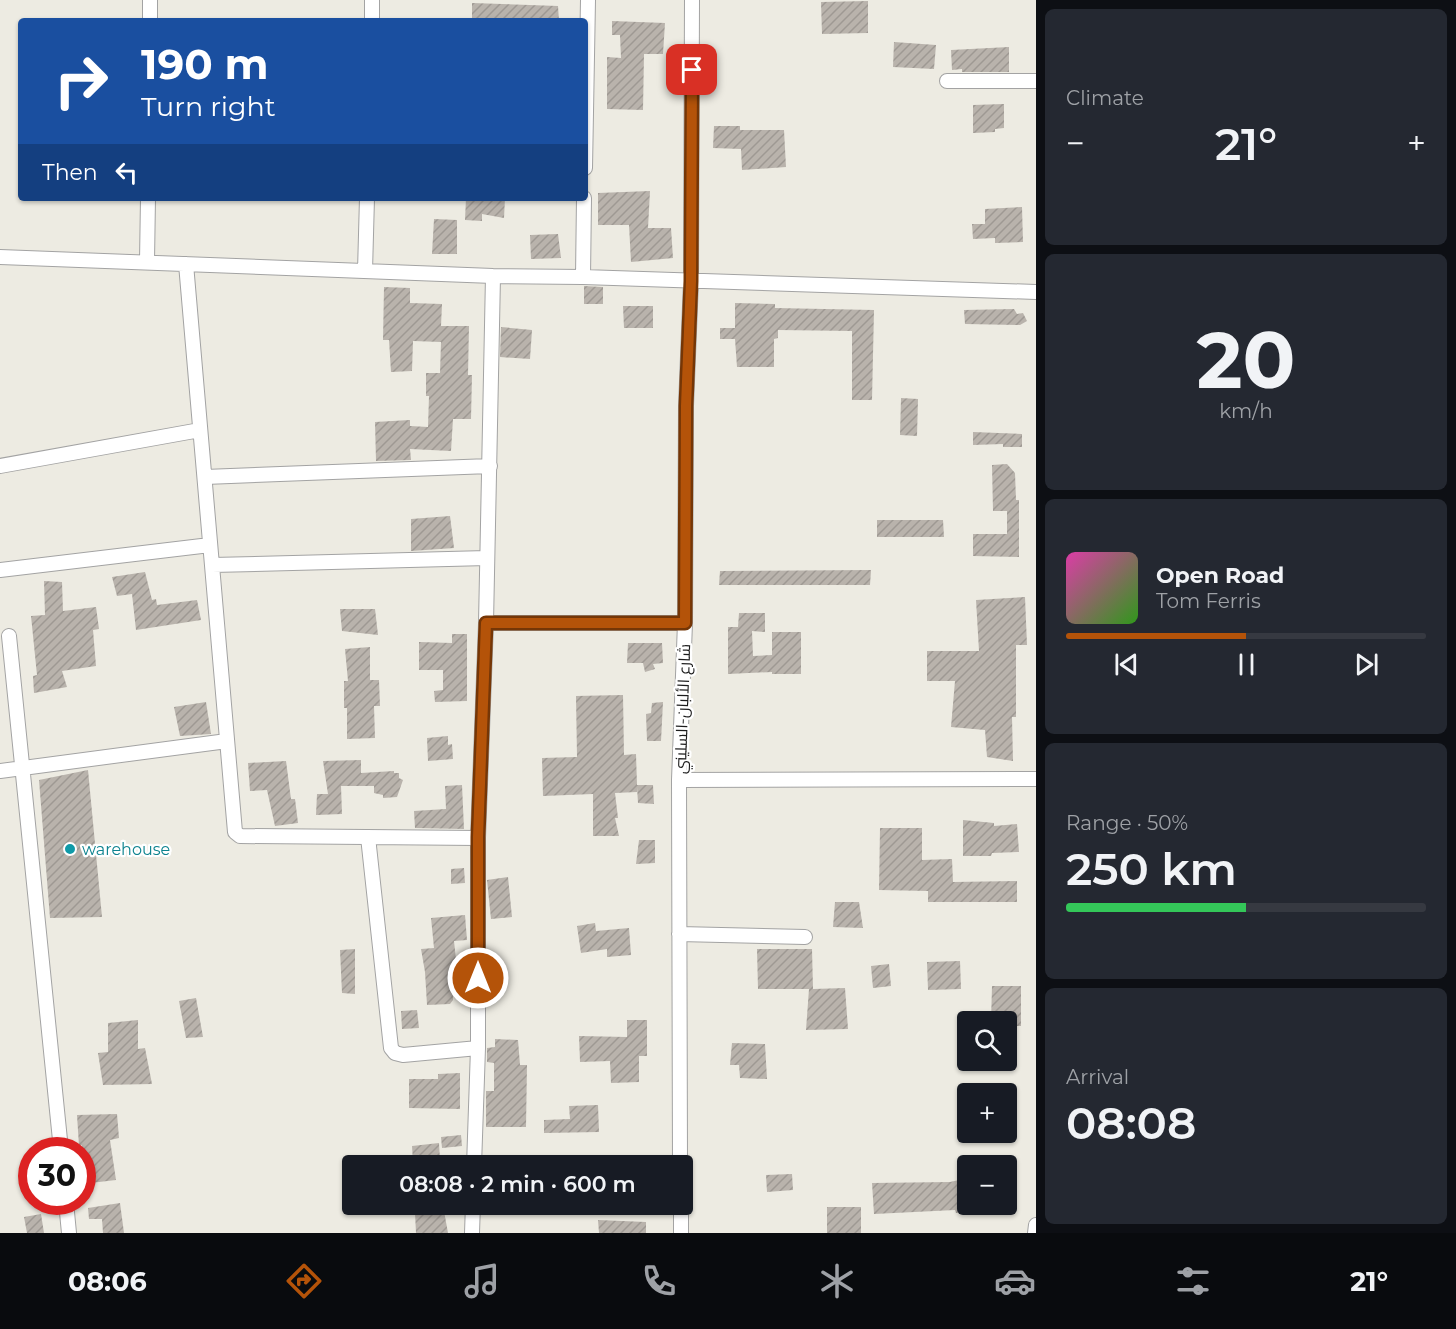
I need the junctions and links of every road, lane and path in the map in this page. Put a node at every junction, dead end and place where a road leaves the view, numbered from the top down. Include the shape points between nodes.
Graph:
1 (150, 0) edge
2 (372, 0) edge
3 (588, 0) edge
4 (692, 0) edge
5 (150, 18) edge
6 (372, 18) edge
7 (588, 18) edge
8 (947, 81) dead end
9 (1036, 81) edge
10 (148, 201) edge
11 (367, 201) edge
12 (584, 201) edge
13 (0, 257) edge
14 (147, 261) junction
15 (186, 264) junction
16 (366, 271) junction
17 (493, 276) junction
18 (583, 277) junction
19 (691, 281) junction
20 (1036, 292) edge
21 (200, 430) junction
22 (0, 466) edge
23 (490, 466) junction
24 (205, 477) junction
25 (210, 545) junction
26 (487, 558) junction
27 (212, 565) junction
28 (0, 570) edge
29 (486, 623) junction
30 (685, 623) junction
31 (9, 636) dead end
32 (227, 741) junction
33 (23, 768) junction
34 (0, 771) edge
35 (1036, 779) edge
36 (679, 780) junction
37 (368, 837) junction
38 (478, 837) junction
39 (679, 934) junction
40 (805, 937) dead end
41 (478, 1048) junction
42 (60, 1137) edge
43 (474, 1155) edge
44 (680, 1155) edge
45 (67, 1215) edge
46 (473, 1215) edge
47 (681, 1215) edge
48 (1036, 1225) edge
49 (69, 1233) edge
50 (472, 1233) edge
51 (681, 1233) edge
52 (1035, 1233) edge

1 - 5 street
2 - 6 street
3 - 7 street
4 - 19 street, شارع الألبان-السليني
8 - 9 street
10 - 14 street
11 - 16 street
12 - 18 street
13 - 14 street
14 - 15 street
15 - 16 street
15 - 21 street
16 - 17 street
17 - 18 street
17 - 23 street
18 - 19 street
19 - 20 street
19 - 30 street, شارع الألبان-السليني
21 - 22 street
21 - 24 street
23 - 24 street
23 - 26 street
24 - 25 street
25 - 27 street
25 - 28 street
26 - 27 street
26 - 29 street
27 - 32 street
29 - 30 street
29 - 38 street
30 - 36 street, شارع الألبان-السليني
31 - 33 street
32 - 33 street
32 - 37 street via 237,835
33 - 34 street
33 - 42 street
35 - 36 street
36 - 39 street, شارع الألبان-السليني
37 - 38 street
37 - 41 street via 391,1048 403,1055
38 - 41 street
39 - 40 street
39 - 44 street, شارع الألبان-السليني
41 - 43 street
45 - 49 street
46 - 50 street
47 - 51 street
48 - 52 street

